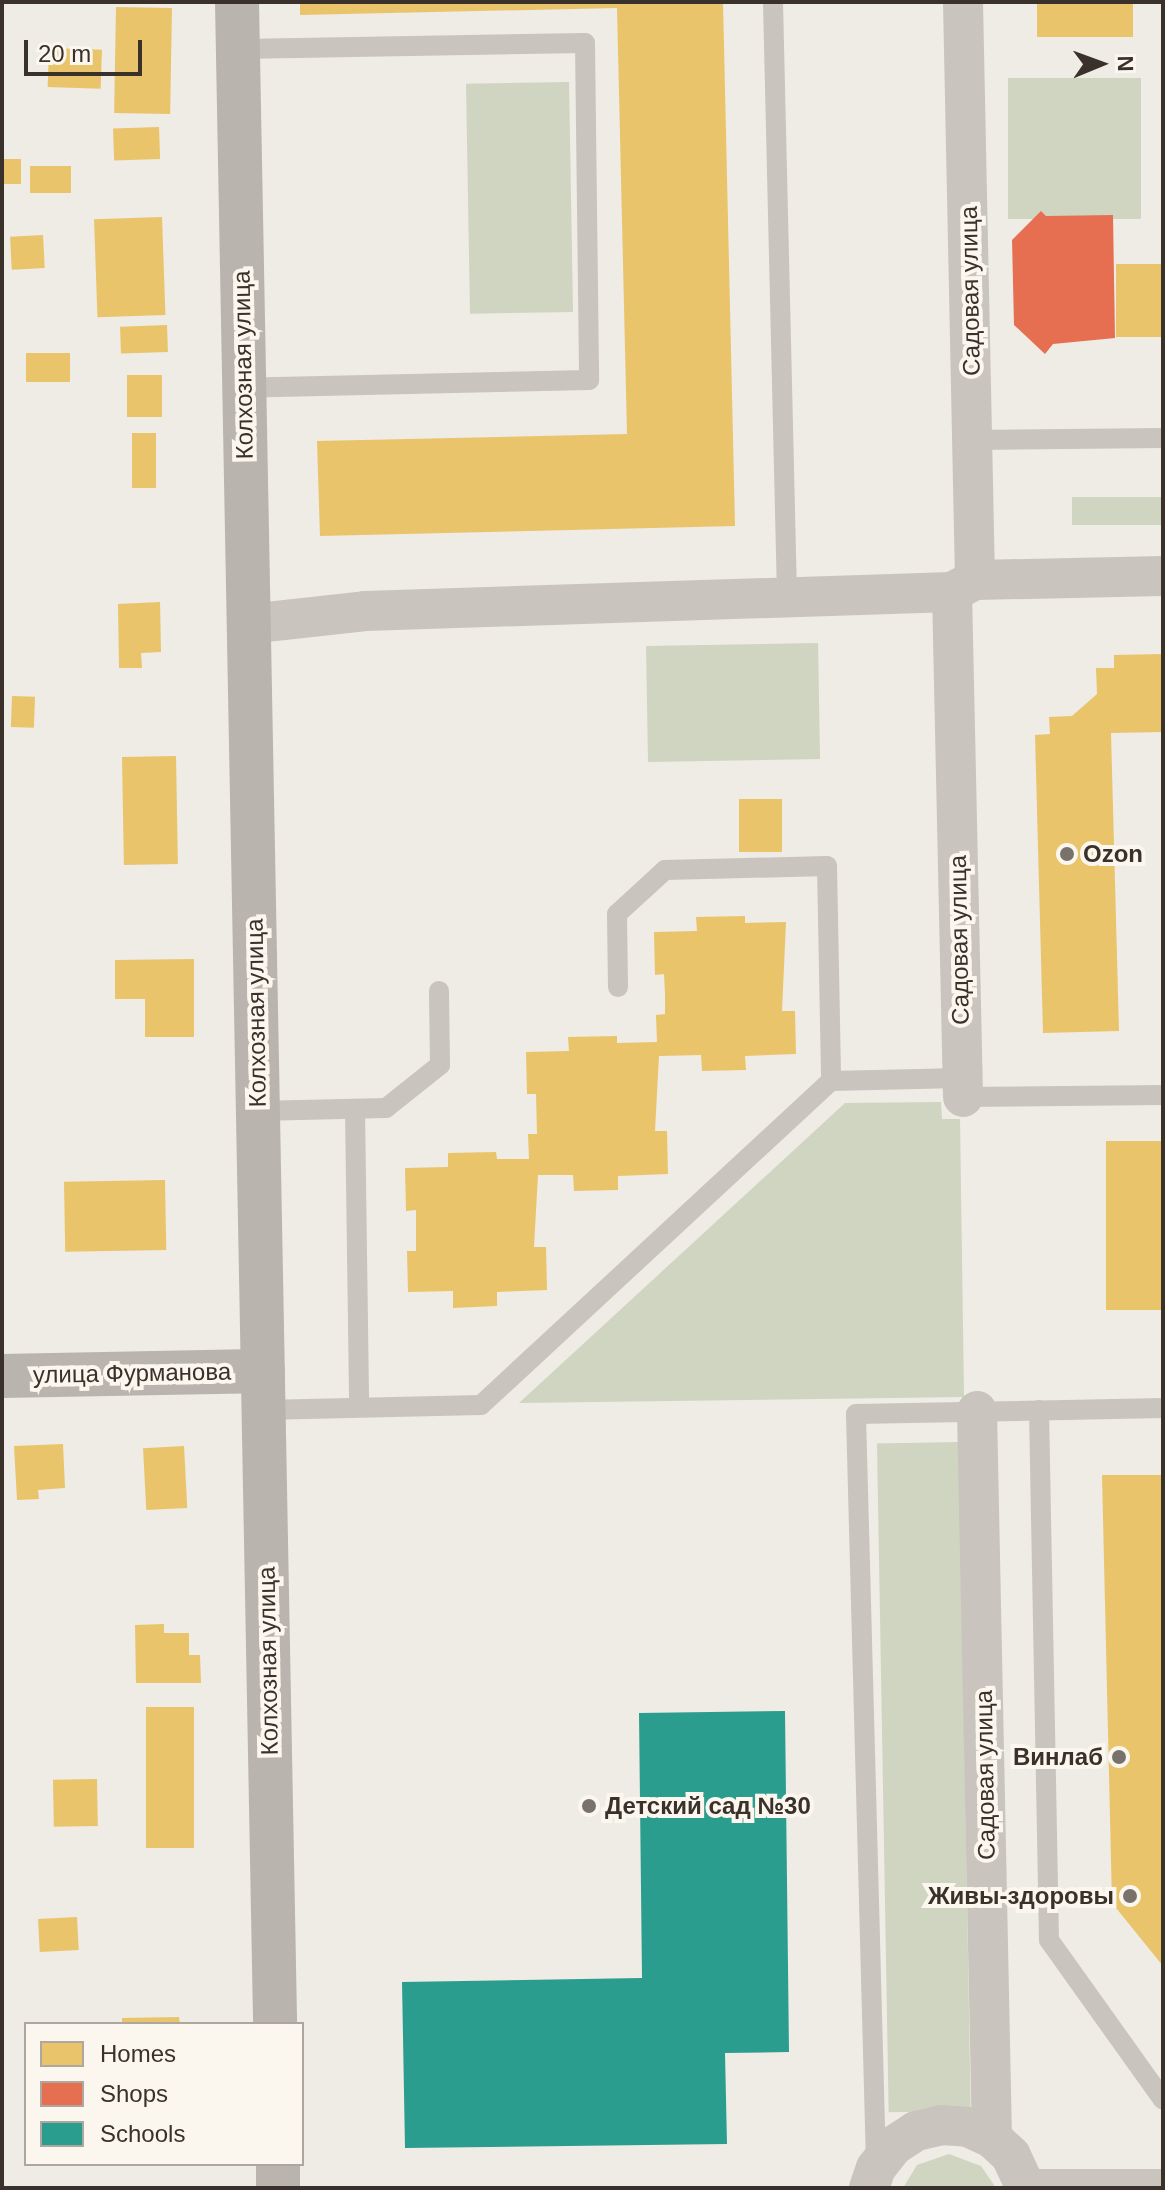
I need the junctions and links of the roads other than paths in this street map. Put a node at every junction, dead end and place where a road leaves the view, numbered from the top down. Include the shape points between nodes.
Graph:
1 (237, 2) edge
2 (773, 2) edge
3 (963, 2) edge
4 (238, 49) junction
5 (244, 388) junction
6 (1163, 438) edge
7 (973, 440) junction
8 (1163, 576) edge
9 (964, 586) junction
10 (787, 597) junction
11 (248, 624) junction
12 (618, 987) dead end
13 (439, 991) dead end
14 (831, 1081) junction
15 (962, 1088) junction
16 (1163, 1095) edge
17 (355, 1109) junction
18 (257, 1111) junction
19 (2, 1376) edge
20 (263, 1390) junction
21 (359, 1407) junction
22 (1163, 1408) edge
23 (1039, 1410) junction
24 (977, 1411) junction
25 (275, 2022) edge
26 (1163, 2100) edge
27 (992, 2138) junction
28 (278, 2166) edge
29 (872, 2178) edge
30 (1163, 2179) edge
31 (1025, 2183) edge
32 (278, 2188) edge

1 - 4 street, Колхозная улица
2 - 10 lane
3 - 7 street, Садовая улица
4 - 5 street, Колхозная улица
4 - 5 lane via 585,43 589,380
5 - 11 street, Колхозная улица
6 - 7 lane
7 - 9 street, Садовая улица
8 - 9 street
9 - 10 street
9 - 15 street, Садовая улица
10 - 11 street via 365,611
11 - 18 street, Колхозная улица
12 - 14 lane via 617,914 665,870 827,866
13 - 17 lane via 440,1065 386,1108
14 - 15 lane
14 - 21 lane via 481,1405
15 - 16 lane
17 - 18 lane
17 - 21 lane
18 - 20 street, Колхозная улица
19 - 20 street, улица Фурманова
20 - 21 lane
20 - 25 street, Колхозная улица
22 - 23 lane
23 - 24 lane
23 - 26 lane via 1049,1940
24 - 27 street, Садовая улица
24 - 29 lane via 856,1414
27 - 29 street via 968,2127 941,2125 916,2131 893,2146
27 - 31 street via 1011,2156
28 - 32 street
30 - 31 lane

